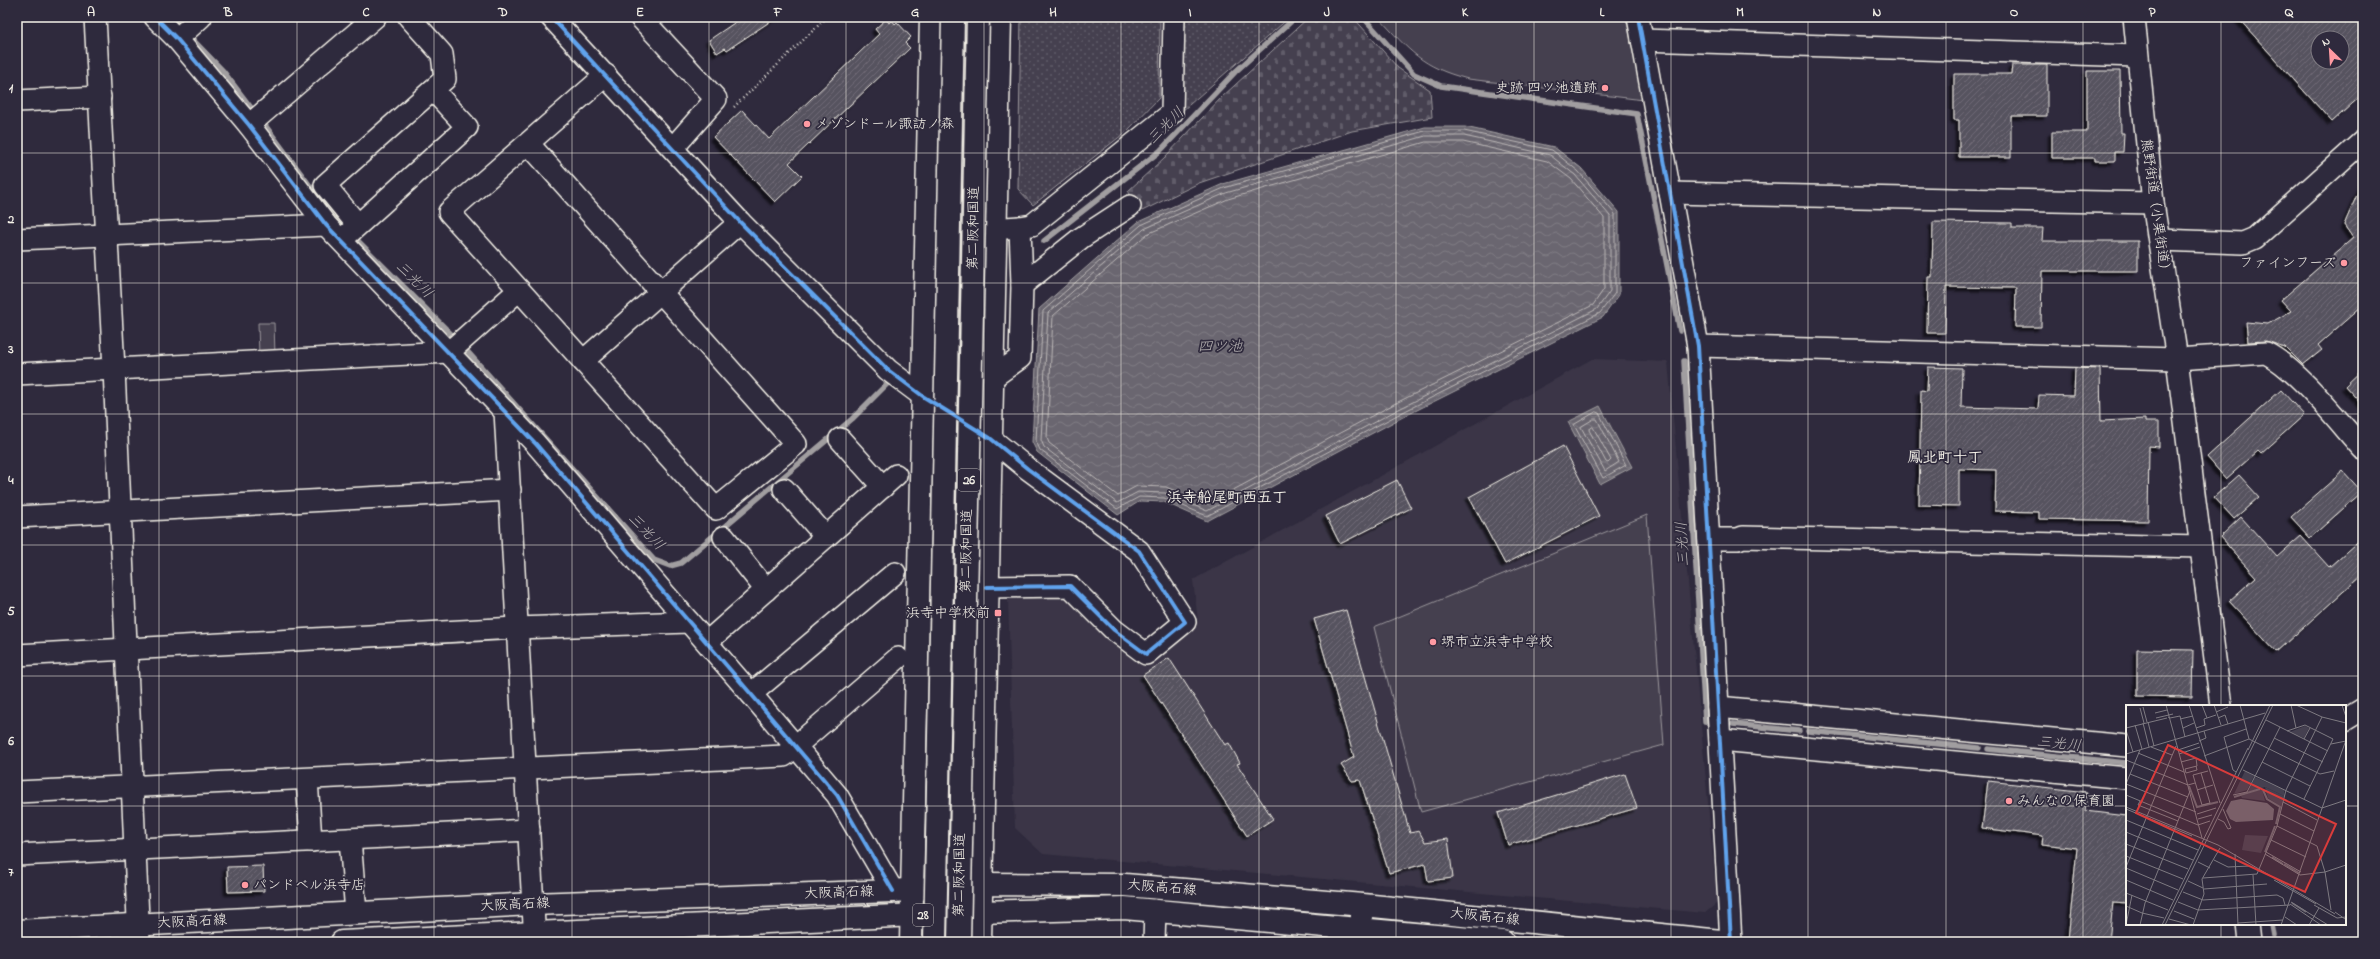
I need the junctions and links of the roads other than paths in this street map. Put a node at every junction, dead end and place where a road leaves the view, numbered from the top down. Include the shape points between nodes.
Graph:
1 (95, 17) edge
2 (155, 17) edge
3 (201, 17) edge
4 (375, 17) edge
5 (409, 17) edge
6 (551, 17) edge
7 (640, 17) edge
8 (931, 17) edge
9 (953, 17) edge
10 (978, 17) edge
11 (1000, 17) edge
12 (1174, 17) edge
13 (1638, 17) edge
14 (2134, 17) edge
15 (177, 39) junction
16 (1642, 40) junction
17 (2137, 56) junction
18 (606, 75) junction
19 (433, 90) junction
20 (100, 97) junction
21 (17, 101) edge
22 (248, 125) junction
23 (2363, 141) edge
24 (528, 143) junction
25 (673, 148) junction
26 (1670, 193) junction
27 (2153, 204) junction
28 (1130, 206) dead end
29 (740, 222) junction
30 (357, 224) junction
31 (326, 225) junction
32 (1020, 227) junction
33 (996, 228) junction
34 (107, 234) junction
35 (17, 239) edge
36 (2159, 240) junction
37 (341, 241) junction
38 (1022, 285) junction
39 (519, 290) junction
40 (661, 291) junction
41 (458, 344) junction
42 (1698, 346) junction
43 (2177, 359) junction
44 (583, 361) junction
45 (114, 369) junction
46 (17, 374) edge
47 (992, 378) junction
48 (924, 397) junction
49 (506, 411) junction
50 (990, 438) junction
51 (840, 439) dead end
52 (2363, 449) edge
53 (784, 489) dead end
54 (510, 490) junction
55 (120, 511) junction
56 (17, 517) edge
57 (724, 537) dead end
58 (826, 537) junction
59 (1708, 539) junction
60 (2201, 548) junction
61 (895, 573) dead end
62 (986, 587) junction
63 (766, 590) junction
64 (689, 622) junction
65 (517, 628) junction
66 (706, 642) junction
67 (126, 650) junction
68 (17, 655) edge
69 (898, 658) dead end
70 (751, 694) junction
71 (2221, 705) edge
72 (1718, 708) junction
73 (2363, 709) edge
74 (2346, 719) edge
75 (1720, 737) junction
76 (795, 746) junction
77 (2126, 746) edge
78 (1983, 750) junction
79 (527, 768) junction
80 (2126, 778) edge
81 (307, 779) junction
82 (133, 786) junction
83 (17, 792) edge
84 (530, 830) junction
85 (350, 839) junction
86 (312, 841) junction
87 (135, 849) junction
88 (17, 855) edge
89 (982, 884) junction
90 (903, 890) junction
91 (533, 904) junction
92 (1363, 905) junction
93 (1155, 910) junction
94 (980, 912) junction
95 (356, 913) junction
96 (912, 916) junction
97 (2247, 925) edge
98 (17, 931) edge
99 (138, 933) edge
100 (1364, 935) edge
101 (535, 937) edge
102 (342, 942) edge
103 (911, 942) edge
104 (935, 942) edge
105 (959, 942) edge
106 (980, 942) edge
107 (1154, 942) edge
108 (1503, 942) edge
109 (1731, 942) edge
110 (2249, 942) edge

1 - 20 street
2 - 15 street
3 - 15 street
4 - 22 street
5 - 19 street via 442,54 445,79
6 - 18 street
7 - 25 street via 716,99
8 - 48 main road
9 - 104 main road, 第二阪和国道 / 26, bridge
10 - 105 main road, 第二阪和国道 / 26, bridge
11 - 33 main road, 26
12 - 32 street via 1172,113 1032,225
13 - 16 street
14 - 17 street, 熊野街道（小栗街道）
15 - 22 street
16 - 17 street
16 - 26 street
17 - 27 street, 熊野街道（小栗街道）
18 - 24 street
18 - 25 street
19 - 30 street via 325,185
19 - 30 street via 467,127
20 - 21 street
20 - 34 street
22 - 31 street
23 - 36 street via 2255,238 2243,243
24 - 39 street via 449,212
24 - 40 street
25 - 29 street
26 - 27 street
26 - 42 street
27 - 36 street, 熊野街道（小栗街道）
28 - 38 street via 1081,238
29 - 40 street
29 - 48 street via 888,370
30 - 37 street
31 - 34 street
31 - 37 street
32 - 33 street
32 - 38 street
33 - 47 main road, 26
34 - 35 street
34 - 45 street
36 - 43 street, 熊野街道（小栗街道）
37 - 41 street
38 - 47 street via 1020,358
39 - 41 street
39 - 44 street
40 - 44 street
40 - 44 street via 796,444 716,509
41 - 45 street
41 - 49 street
42 - 43 street
42 - 59 street
43 - 52 street via 2266,353 2276,358 2319,400
43 - 60 street, 熊野街道（小栗街道）
45 - 46 street
45 - 55 street
47 - 50 main road, 26
48 - 50 street
48 - 90 main road
49 - 54 street
49 - 64 street
50 - 62 main road, 26
50 - 62 street via 1139,550 1186,622 1146,654 1114,630 1070,586
51 - 58 street via 890,481
53 - 58 street
54 - 55 street
54 - 65 street
55 - 56 street
55 - 67 street
57 - 63 street
58 - 63 street
59 - 60 street via 1750,537
59 - 72 street
60 - 71 street
61 - 70 street
62 - 89 main road, 26
63 - 66 street
64 - 65 street
64 - 66 street
65 - 67 street
65 - 79 street
66 - 70 street
67 - 68 street
67 - 82 street
69 - 76 street
70 - 76 street
72 - 75 street
72 - 78 street
73 - 74 street
75 - 78 street
75 - 109 street
76 - 79 street via 784,756
76 - 90 street via 837,795
77 - 78 street
78 - 80 street
79 - 81 street
79 - 84 street
81 - 82 street
81 - 86 street
82 - 83 street
82 - 87 street
84 - 85 street
84 - 91 street
85 - 86 street
85 - 95 street
86 - 87 street
87 - 88 street
87 - 99 street
89 - 90 main road, 大阪高石線 / 28
89 - 92 main road, 大阪高石線 / 28 via 1126,885
89 - 94 main road, 26
90 - 91 main road, 大阪高石線 / 28
90 - 96 main road
91 - 95 main road, 大阪高石線 / 28
91 - 101 street
92 - 100 street
92 - 109 main road, 大阪高石線 / 28
93 - 94 main road, 大阪高石線 / 28 via 1124,908
93 - 100 main road, 大阪高石線 / 28
93 - 107 street
94 - 96 main road, 大阪高石線 / 28
94 - 106 main road, 26
95 - 99 main road, 大阪高石線 / 28
96 - 101 main road, 大阪高石線 / 28
96 - 103 main road
97 - 110 street
98 - 99 main road, 大阪高石線 / 28
100 - 108 main road, 大阪高石線 / 28
101 - 102 main road, 大阪高石線 / 28

